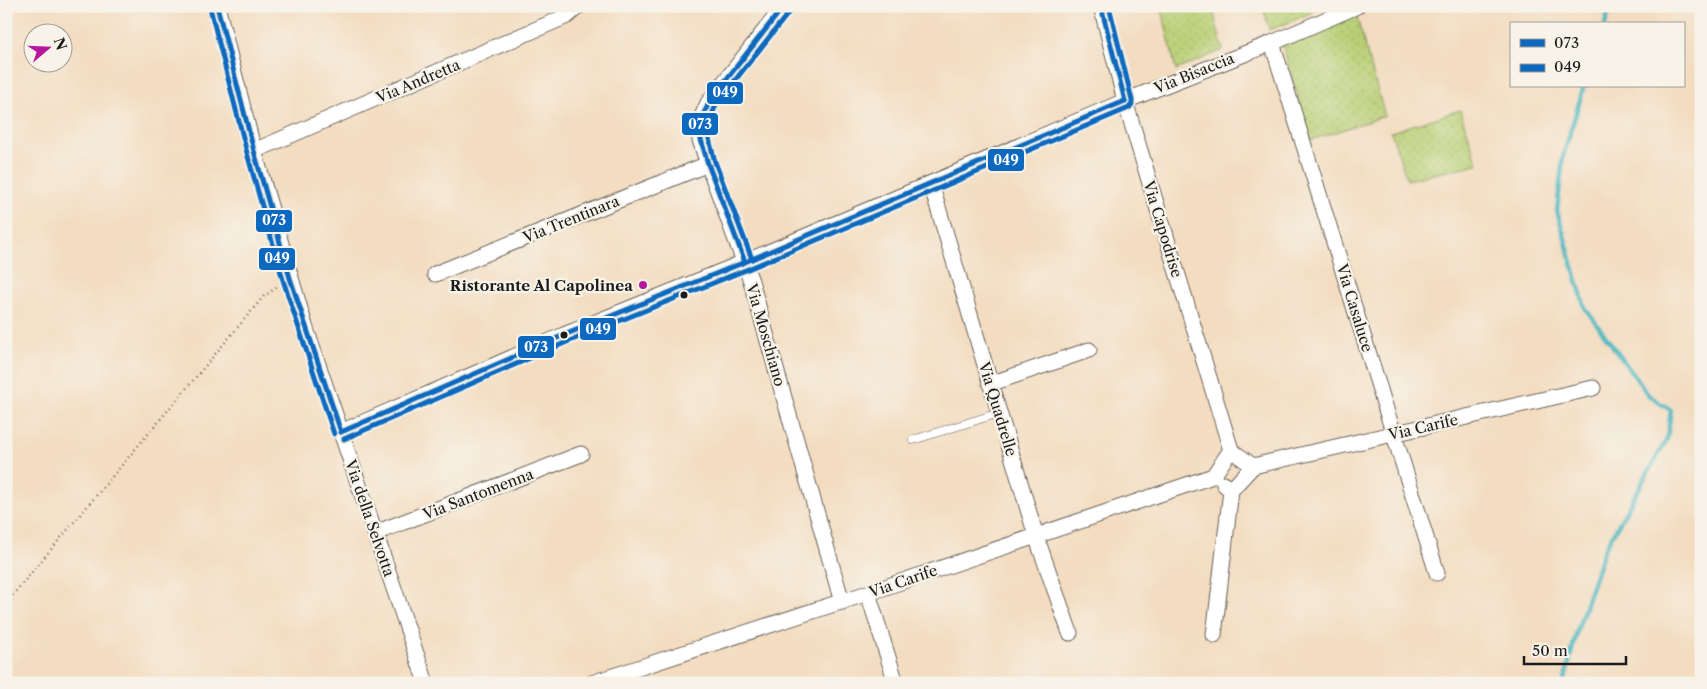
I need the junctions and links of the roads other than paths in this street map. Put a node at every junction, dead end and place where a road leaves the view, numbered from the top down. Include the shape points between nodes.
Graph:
1 (217, 6) edge
2 (579, 6) edge
3 (784, 6) edge
4 (1101, 6) edge
5 (1357, 6) edge
6 (1272, 42) junction
7 (1125, 101) junction
8 (254, 151) junction
9 (708, 164) junction
10 (930, 184) junction
11 (745, 262) junction
12 (434, 274) dead end
13 (1089, 350) dead end
14 (990, 384) junction
15 (1593, 388) dead end
16 (999, 413) junction
17 (341, 432) junction
18 (1394, 434) junction
19 (912, 440) dead end
20 (1231, 450) junction
21 (581, 454) dead end
22 (1253, 466) junction
23 (1213, 476) junction
24 (1231, 490) junction
25 (375, 533) junction
26 (1036, 536) junction
27 (1437, 573) dead end
28 (868, 593) junction
29 (842, 602) junction
30 (1070, 633) dead end
31 (1214, 635) dead end
32 (426, 683) edge
33 (592, 683) edge
34 (896, 683) edge

1 - 8 street, Via della Selvotta
2 - 8 street, Via Andretta via 567,16
3 - 9 street, Via Moschiano via 704,112 699,132
4 - 7 street, Via Capodrise
5 - 6 street, Via Bisaccia
6 - 7 street, Via Bisaccia
6 - 18 street, Via Casaluce
7 - 10 street, Via Bisaccia
7 - 20 street, Via Capodrise
8 - 17 street, Via della Selvotta via 290,278
9 - 11 street, Via Moschiano
9 - 12 street, Via Trentinara
10 - 11 street, Via Bisaccia
10 - 14 street, Via Quadrelle
11 - 17 street, Via Bisaccia via 564,335
11 - 29 street, Via Moschiano
13 - 14 street
14 - 16 street, Via Quadrelle
15 - 18 street, Via Carife
16 - 19 lane
16 - 26 street, Via Quadrelle
17 - 25 street, Via della Selvotta
18 - 22 street, Via Carife
18 - 27 street, Via Casaluce
20 - 22 street
20 - 23 street
21 - 25 street, Via Santomenna
22 - 24 street
23 - 24 street
23 - 26 street, Via Carife
24 - 31 street
25 - 32 street, Via della Selvotta
26 - 28 street, Via Carife
26 - 30 street, Via Quadrelle
28 - 29 street, Via Carife
28 - 34 street
29 - 33 street, Via Carife

